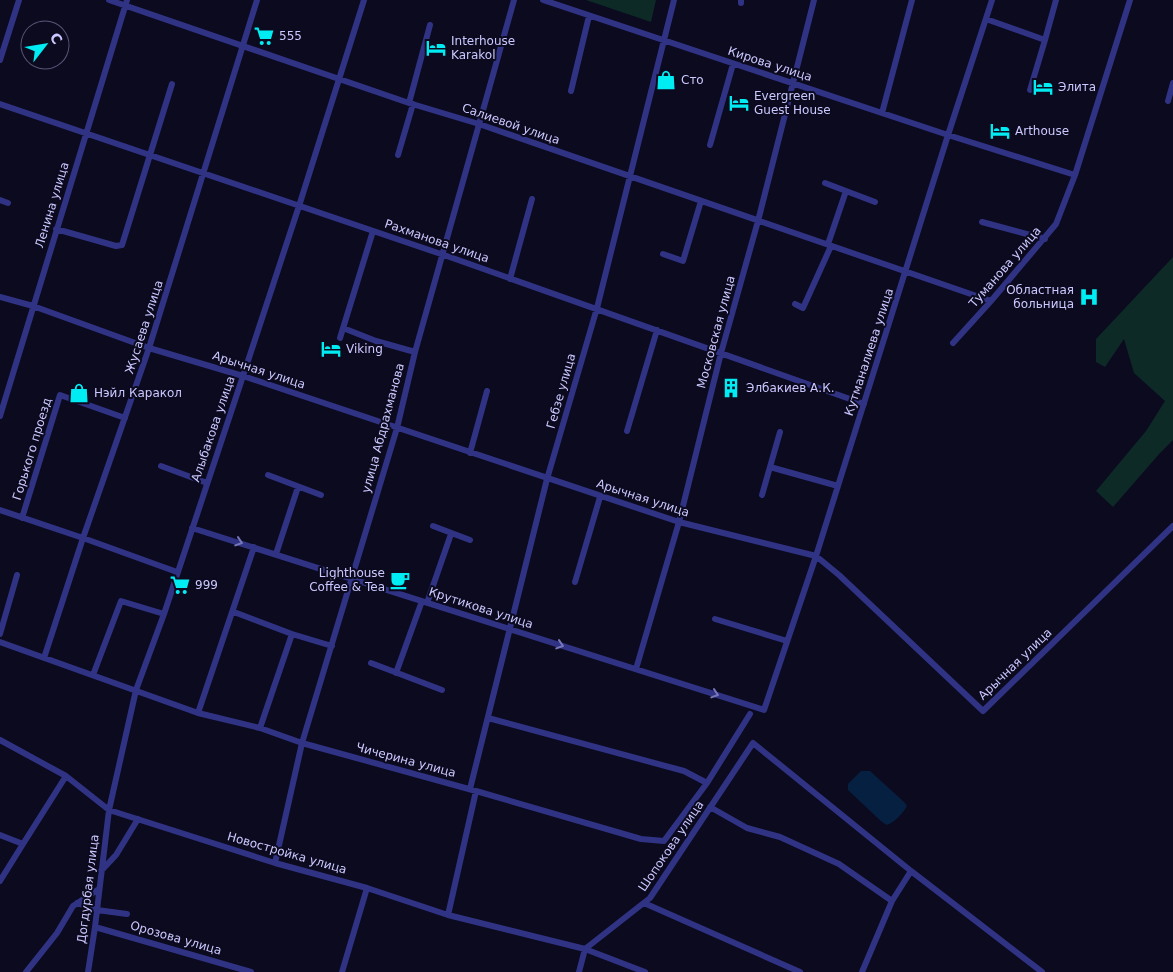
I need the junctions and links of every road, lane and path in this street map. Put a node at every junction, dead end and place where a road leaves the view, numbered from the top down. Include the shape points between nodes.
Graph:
1 (19, 0) edge
2 (109, 0) edge
3 (257, 0) edge
4 (364, 0) edge
5 (514, 0) edge
6 (543, 0) edge
7 (674, 0) edge
8 (814, 0) edge
9 (912, 0) edge
10 (992, 0) edge
11 (1056, 0) edge
12 (1130, 0) edge
13 (126, 3) edge
14 (589, 16) junction
15 (986, 19) junction
16 (430, 25) dead end
17 (1046, 40) junction
18 (664, 41) junction
19 (243, 47) junction
20 (0, 60) edge
21 (734, 64) junction
22 (340, 79) junction
23 (792, 83) junction
24 (1173, 83) edge
25 (172, 84) dead end
26 (1030, 90) dead end
27 (571, 91) dead end
28 (1168, 100) dead end
29 (411, 103) junction
30 (0, 104) edge
31 (882, 113) junction
32 (479, 124) junction
33 (86, 134) junction
34 (948, 135) junction
35 (710, 145) dead end
36 (150, 155) junction
37 (398, 156) dead end
38 (204, 173) junction
39 (1075, 175) junction
40 (630, 178) junction
41 (825, 183) dead end
42 (846, 191) junction
43 (532, 199) dead end
44 (0, 200) edge
45 (701, 201) junction
46 (875, 202) dead end
47 (8, 203) dead end
48 (299, 206) junction
49 (758, 221) junction
50 (982, 222) dead end
51 (56, 230) junction
52 (373, 231) junction
53 (1045, 239) junction
54 (829, 245) junction
55 (663, 254) dead end
56 (444, 255) junction
57 (906, 271) junction
58 (510, 279) junction
59 (0, 297) edge
60 (991, 302) junction
61 (795, 304) dead end
62 (33, 306) junction
63 (597, 308) junction
64 (343, 328) junction
65 (657, 330) junction
66 (340, 338) dead end
67 (953, 343) dead end
68 (149, 348) junction
69 (415, 352) junction
70 (721, 353) junction
71 (243, 376) junction
72 (487, 391) dead end
73 (864, 404) junction
74 (0, 416) edge
75 (125, 418) junction
76 (397, 428) junction
77 (627, 431) dead end
78 (780, 432) dead end
79 (470, 453) junction
80 (161, 466) dead end
81 (770, 467) junction
82 (268, 475) dead end
83 (547, 479) junction
84 (207, 483) junction
85 (838, 486) junction
86 (298, 487) junction
87 (321, 495) dead end
88 (762, 495) dead end
89 (600, 496) junction
90 (0, 510) edge
91 (22, 518) junction
92 (679, 522) junction
93 (433, 526) dead end
94 (1173, 526) edge
95 (192, 528) junction
96 (451, 534) junction
97 (83, 538) junction
98 (470, 540) dead end
99 (254, 547) junction
100 (276, 554) junction
101 (816, 556) junction
102 (177, 572) junction
103 (17, 575) dead end
104 (352, 579) junction
105 (574, 582) dead end
106 (425, 602) junction
107 (234, 612) junction
108 (164, 614) junction
109 (715, 619) dead end
110 (509, 629) junction
111 (0, 634) edge
112 (292, 634) junction
113 (787, 641) junction
114 (0, 642) edge
115 (332, 646) junction
116 (44, 658) junction
117 (371, 662) dead end
118 (636, 669) junction
119 (396, 673) junction
120 (93, 675) junction
121 (136, 690) junction
122 (442, 690) dead end
123 (764, 710) joint
124 (198, 713) junction
125 (750, 714) dead end
126 (488, 718) junction
127 (260, 728) junction
128 (0, 740) edge
129 (302, 743) junction
130 (66, 776) junction
131 (707, 783) junction
132 (473, 790) junction
133 (710, 807) junction
134 (109, 810) junction
135 (138, 819) junction
136 (0, 836) edge
137 (23, 844) junction
138 (275, 863) junction
139 (101, 871) junction
140 (911, 871) junction
141 (0, 881) edge
142 (368, 888) junction
143 (99, 889) junction
144 (892, 901) junction
145 (77, 903) junction
146 (644, 903) junction
147 (97, 910) junction
148 (127, 914) dead end
149 (448, 915) junction
150 (95, 927) junction
151 (584, 949) junction
152 (345, 971) edge
153 (26, 972) edge
154 (88, 972) edge
155 (251, 972) edge
156 (579, 972) edge
157 (645, 972) edge
158 (800, 972) edge
159 (862, 972) edge
160 (1042, 972) edge

1 - 20 street
2 - 13 street, Салиевой улица
3 - 19 street, Жусаева улица
4 - 22 street, Алыбакова улица
5 - 32 street, улица Абдрахманова
6 - 14 street, Кирова улица
7 - 18 street, Гебзе улица
8 - 23 street, Московская улица
9 - 31 street
10 - 15 street, Кутманалиева улица
11 - 17 street
12 - 39 street, Туманова улица
13 - 19 street, Салиевой улица
13 - 33 street, Ленина улица
14 - 18 street, Кирова улица
14 - 27 street
15 - 17 street
15 - 34 street, Кутманалиева улица
16 - 29 street
17 - 26 street
18 - 21 street, Кирова улица
18 - 40 street, Гебзе улица
19 - 22 street, Салиевой улица
19 - 38 street, Жусаева улица
21 - 23 street, Кирова улица
21 - 35 street
22 - 29 street, Салиевой улица
22 - 48 street, Алыбакова улица
23 - 31 street, Кирова улица
23 - 49 street, Московская улица
24 - 28 street
25 - 36 street
29 - 32 street, Салиевой улица
29 - 37 street
30 - 33 street, Рахманова улица
31 - 34 street, Кирова улица
32 - 40 street, Салиевой улица
32 - 56 street, улица Абдрахманова
33 - 36 street, Рахманова улица
33 - 51 street, Ленина улица
34 - 39 street, Кирова улица
34 - 57 street, Кутманалиева улица
36 - 38 street, Рахманова улица
36 - 51 street via 122,245
38 - 48 street, Рахманова улица
38 - 68 street, Жусаева улица
39 - 53 street, Туманова улица via 1056,224
40 - 45 street, Салиевой улица
40 - 63 street, Гебзе улица
41 - 42 street
42 - 46 street
42 - 54 street
43 - 58 street
44 - 47 street
45 - 49 street, Салиевой улица
45 - 55 street via 684,261
48 - 52 street, Рахманова улица
48 - 71 street, Алыбакова улица
49 - 54 street, Салиевой улица
49 - 70 street, Московская улица
50 - 53 street
51 - 62 street, Ленина улица
52 - 56 street, Рахманова улица
52 - 64 street
53 - 60 street, Туманова улица
54 - 57 street, Салиевой улица
54 - 61 street via 803,308
56 - 58 street, Рахманова улица
56 - 69 street, улица Абдрахманова
57 - 60 street, Салиевой улица
57 - 73 street, Кутманалиева улица
58 - 63 street, Рахманова улица
59 - 62 street, Арычная улица
60 - 67 street, Туманова улица
62 - 68 street, Арычная улица
62 - 74 street, Ленина улица
63 - 65 street, Рахманова улица
63 - 83 street, Гебзе улица
64 - 66 street
64 - 69 street
65 - 70 street, Рахманова улица
65 - 77 street
68 - 71 street, Арычная улица
68 - 75 street, Жусаева улица
69 - 76 street, улица Абдрахманова
70 - 73 street, Рахманова улица
70 - 92 street, Московская улица
71 - 76 street, Арычная улица
71 - 84 street, Алыбакова улица
72 - 79 street
73 - 85 street, Кутманалиева улица
75 - 91 street, Горького проезд via 60,395
75 - 97 street, Жусаева улица
76 - 79 street, Арычная улица
76 - 104 street, улица Абдрахманова
78 - 81 street
79 - 83 street, Арычная улица
80 - 84 street
81 - 85 street
81 - 88 street
82 - 86 street
83 - 89 street, Арычная улица
83 - 110 street, Гебзе улица
84 - 95 street, Алыбакова улица
85 - 101 street, Кутманалиева улица
86 - 87 street
86 - 100 street
89 - 92 street, Арычная улица
89 - 105 street
90 - 91 street
91 - 97 street
92 - 101 street, Арычная улица
92 - 118 street, Московская улица
93 - 96 street
94 - 101 street, Арычная улица via 983,710
95 -> 99 street, Крутикова улица
95 - 102 street, Алыбакова улица
96 - 98 street
96 - 106 street
97 - 102 street
97 - 116 street, Жусаева улица
99 - 100 street, Крутикова улица
99 - 107 street
100 - 104 street, Крутикова улица
101 - 113 street, Кутманалиева улица
102 - 108 street, Алыбакова улица
103 - 111 street
104 - 106 street, Крутикова улица
104 - 115 street, улица Абдрахманова
106 - 110 street, Крутикова улица
106 - 119 street
107 - 112 street
107 - 124 street
108 - 120 street via 121,601
108 - 121 street, Алыбакова улица
109 - 113 street
110 -> 118 street, Крутикова улица
110 - 126 street, Гебзе улица
112 - 115 street
112 - 127 street
113 - 123 street, Кутманалиева улица
114 - 116 street, Чичерина улица
115 - 129 street, улица Абдрахманова
116 - 120 street, Чичерина улица
117 - 119 street
118 -> 123 street, Крутикова улица
119 - 122 street
120 - 121 street, Чичерина улица
121 - 124 street, Чичерина улица
121 - 134 street, Алыбакова улица
124 - 127 street, Чичерина улица
125 - 131 street, Чичерина улица
126 - 131 street via 684,771
126 - 132 street, Гебзе улица
127 - 129 street, Чичерина улица
128 - 130 street, Новостройка улица
129 - 132 street, Чичерина улица
129 - 138 street, улица Абдрахманова
130 - 134 street, Новостройка улица
130 - 137 street
131 - 132 street, Чичерина улица via 664,841 641,839
132 - 149 street, Гебзе улица
133 - 140 street, Шопокова улица via 753,742
133 - 144 street via 747,828 780,837 839,864
133 - 146 street, Шопокова улица
134 - 135 street, Новостройка улица
134 - 139 street, Догдурбая улица
135 - 138 street, Новостройка улица
135 - 139 street via 116,855
136 - 137 street
137 - 141 street
138 - 142 street, Новостройка улица
139 - 143 street, Догдурбая улица
140 - 144 street
140 - 160 street
142 - 149 street, Новостройка улица
142 - 152 street
143 - 145 street
143 - 147 street, Догдурбая улица
144 - 159 street
145 - 147 street
145 - 153 street
146 - 151 street, Шопокова улица
146 - 158 street
147 - 148 street
147 - 150 street, Догдурбая улица
149 - 151 street, Новостройка улица
150 - 154 street, Догдурбая улица
150 - 155 street, Орозова улица
151 - 156 street
151 - 157 street, Новостройка улица

